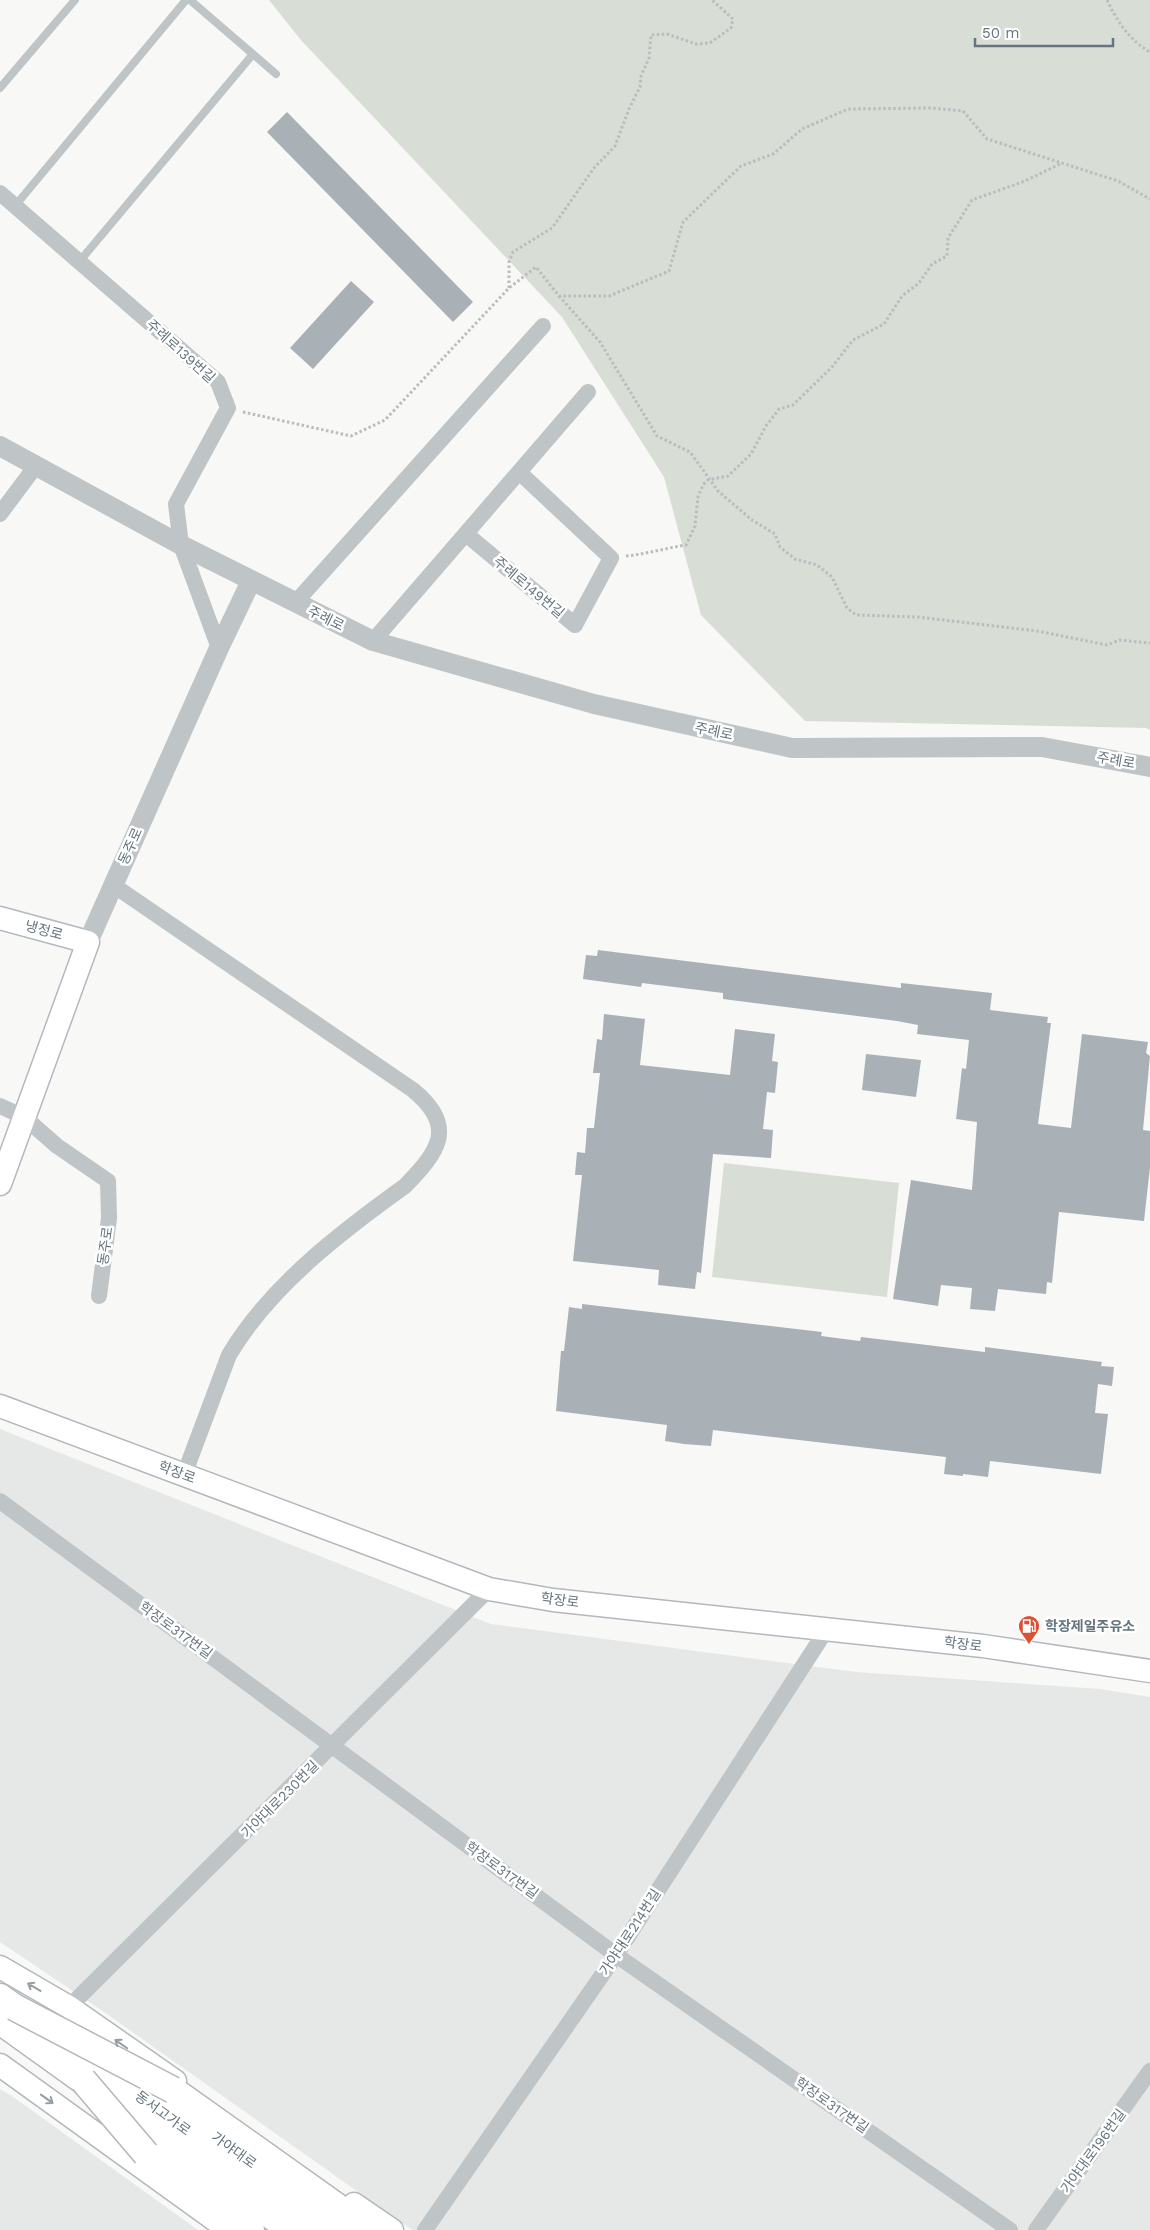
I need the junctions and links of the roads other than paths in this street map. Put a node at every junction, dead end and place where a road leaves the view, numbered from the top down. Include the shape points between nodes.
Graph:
1 (75, 0) edge
2 (186, 0) edge
3 (190, 0) edge
4 (253, 54) junction
5 (276, 74) dead end
6 (0, 88) edge
7 (0, 194) edge
8 (15, 206) junction
9 (79, 262) junction
10 (544, 326) dead end
11 (588, 392) dead end
12 (0, 446) edge
13 (35, 467) junction
14 (519, 472) junction
15 (0, 514) edge
16 (466, 534) junction
17 (181, 545) junction
18 (251, 581) junction
19 (295, 603) junction
20 (373, 641) junction
21 (218, 648) junction
22 (1150, 766) edge
23 (113, 884) junction
24 (0, 918) edge
25 (88, 942) junction
26 (0, 1106) edge
27 (24, 1117) junction
28 (0, 1184) edge
29 (99, 1296) dead end
30 (0, 1406) edge
31 (184, 1475) junction
32 (0, 1501) edge
33 (490, 1589) junction
34 (827, 1628) junction
35 (1150, 1671) edge
36 (334, 1746) junction
37 (616, 1954) junction
38 (0, 1967) edge
39 (0, 1984) edge
40 (5, 2008) edge
41 (69, 2008) junction
42 (0, 2037) edge
43 (2, 2071) edge
44 (1150, 2071) edge
45 (83, 2080) junction
46 (228, 2230) edge
47 (251, 2230) edge
48 (272, 2230) edge
49 (291, 2230) edge
50 (326, 2230) edge
51 (345, 2230) edge
52 (370, 2230) edge
53 (392, 2230) edge
54 (425, 2230) edge
55 (1010, 2230) edge
56 (1036, 2230) edge

1 - 6 lane
2 - 8 lane
3 - 4 lane
4 - 5 lane
4 - 9 lane
7 - 8 street, 주례로139번길
8 - 9 street, 주례로139번길
9 - 17 street, 주례로139번길 via 218,382 228,408 176,504
10 - 19 street, 주례로
11 - 14 street
12 - 13 street, 주례로
13 - 15 street
13 - 17 street, 주례로
14 - 16 street
14 - 16 street, 주례로149번길 via 611,558 575,625
16 - 20 street
17 - 18 street, 주례로
17 - 21 street
18 - 19 street, 주례로
18 - 21 street, 동주로
19 - 20 street, 주례로
20 - 22 street, 주례로 via 594,704 792,748 1042,747
21 - 23 street, 동주로
23 - 25 street, 동주로
23 - 31 street via 413,1090 426,1100 439,1125 434,1154 421,1170 292,1277 236,1342
24 - 25 main road, 냉정로
25 - 27 main road, 동주로
26 - 27 street, 동주로
27 - 28 main road, 동주로
27 - 29 street, 동주로 via 57,1146 108,1181 109,1218
30 - 31 main road, 학장로
31 - 33 main road, 학장로
32 - 36 street, 학장로317번길
33 - 34 main road, 학장로 via 553,1600
33 - 36 street, 가야대로230번길
34 - 35 main road, 학장로 via 983,1646
34 - 37 street, 가야대로214번길
36 - 37 street, 학장로317번길
36 - 41 street, 가야대로230번길
37 - 54 street, 가야대로214번길
37 - 55 street, 학장로317번길
41 -> 38 main road
39 - 51 main road, 가야대로
40 - 45 highway, 동서고가로
40 - 50 highway, 동서고가로, bridge
40 - 52 highway, bridge via 174,2090
53 -> 41 main road
42 - 48 main road
43 -> 46 main road
44 - 56 street, 가야대로196번길
45 - 47 highway, bridge via 146,2154
45 - 49 highway, 동서고가로, bridge

